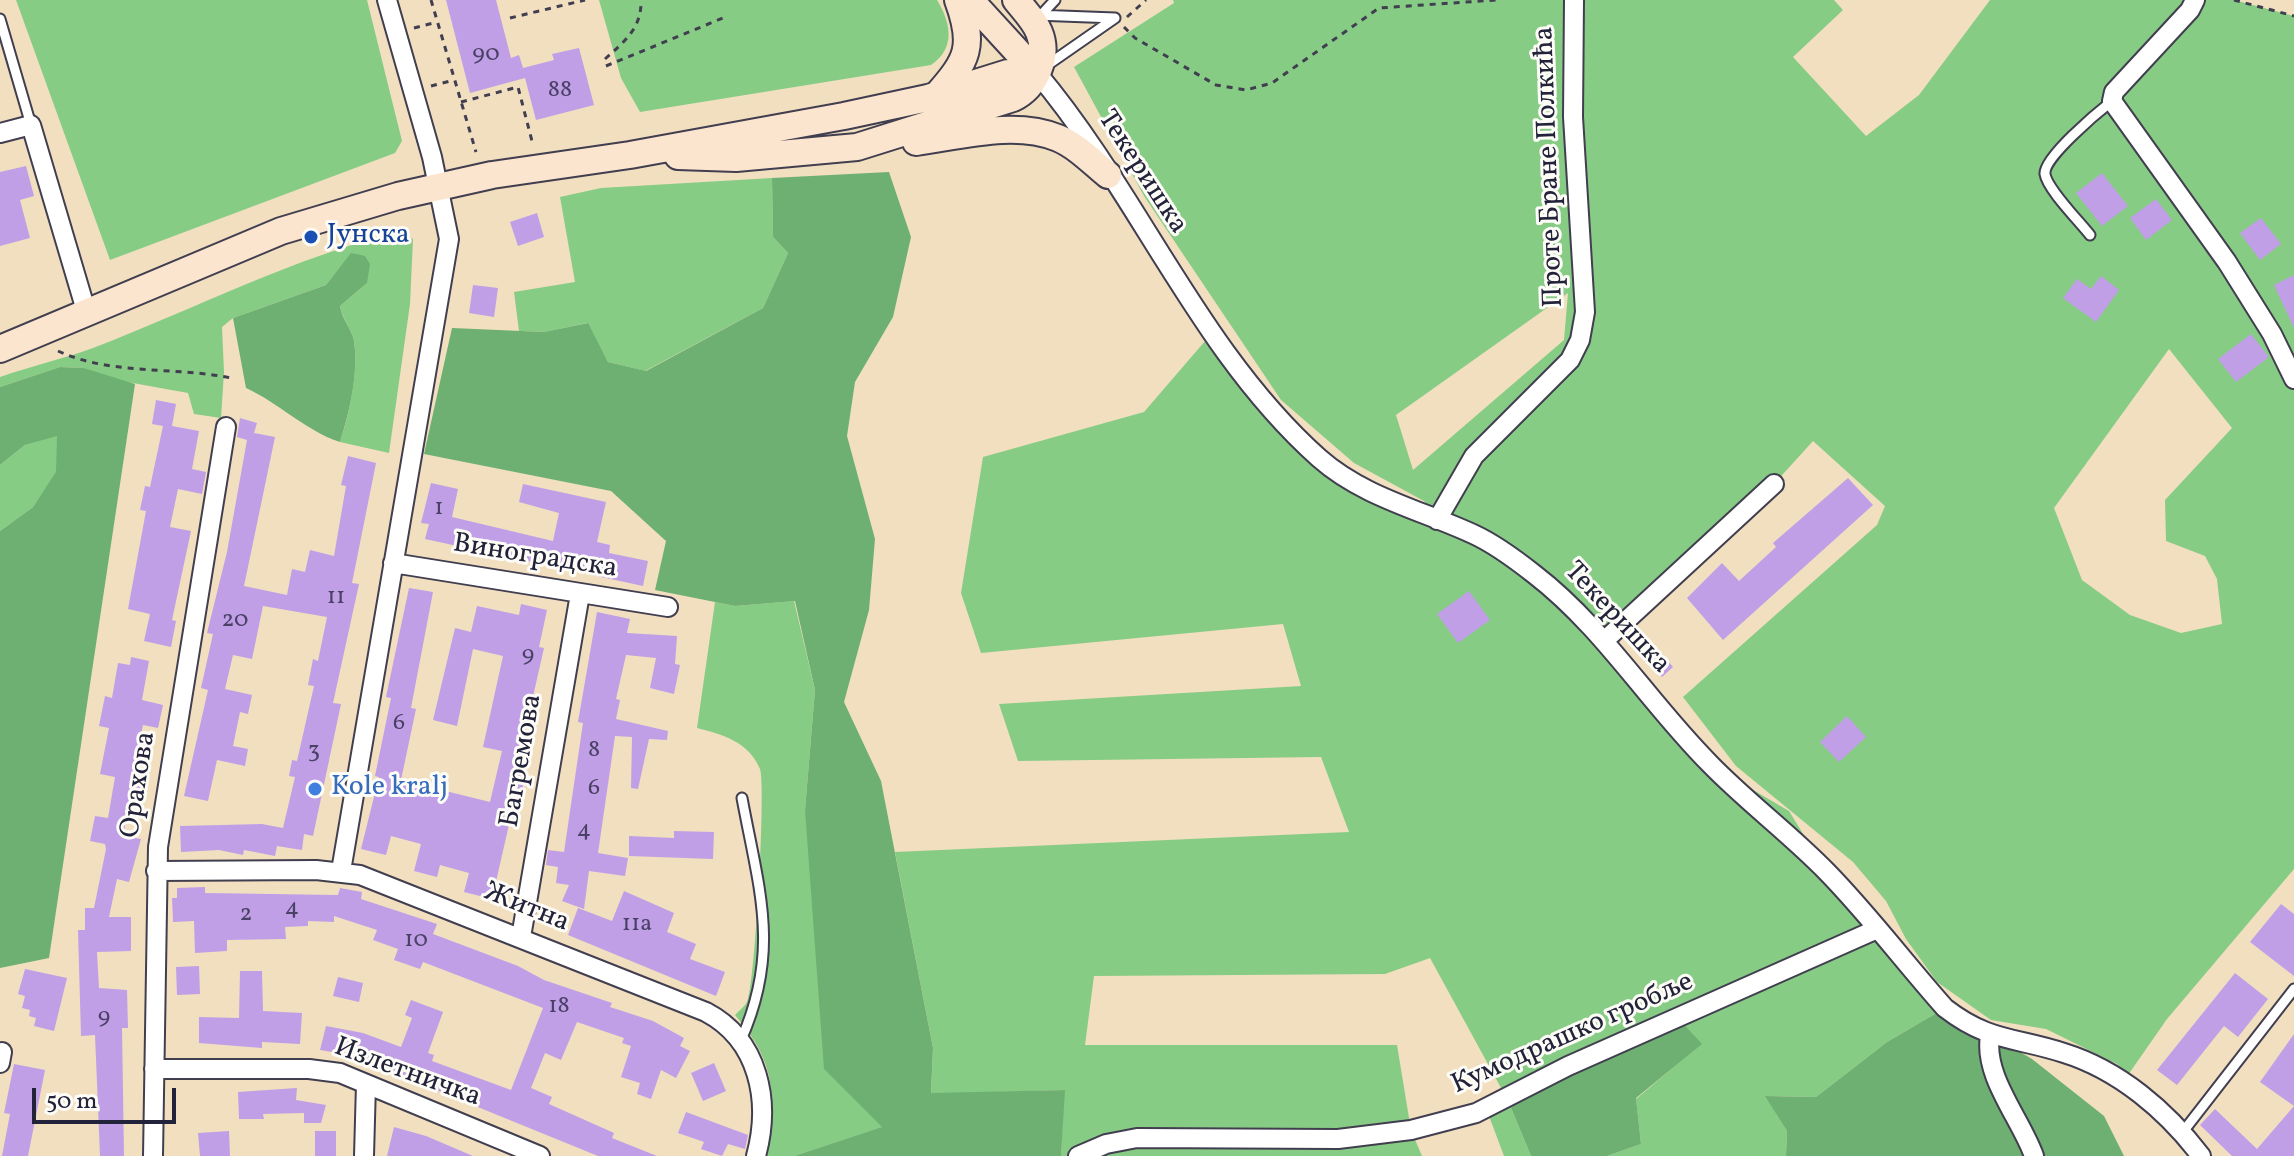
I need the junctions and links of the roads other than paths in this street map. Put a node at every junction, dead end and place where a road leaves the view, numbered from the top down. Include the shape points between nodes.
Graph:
1 (387, 0) edge
2 (958, 0) edge
3 (970, 0) edge
4 (1055, 0) edge
5 (1574, 0) edge
6 (2195, 0) edge
7 (1028, 10) edge
8 (0, 19) edge
9 (1037, 73) junction
10 (937, 95) junction
11 (2112, 101) junction
12 (31, 125) junction
13 (0, 133) edge
14 (857, 147) junction
15 (630, 155) junction
16 (1108, 175) junction
17 (439, 187) junction
18 (2090, 235) dead end
19 (87, 314) junction
20 (0, 349) edge
21 (2294, 379) edge
22 (226, 427) dead end
23 (1774, 484) dead end
24 (1437, 520) junction
25 (393, 563) junction
26 (580, 594) junction
27 (668, 607) dead end
28 (1604, 641) junction
29 (742, 798) dead end
30 (156, 871) junction
31 (341, 871) junction
32 (1875, 930) junction
33 (521, 937) junction
34 (2294, 989) edge
35 (1990, 1036) junction
36 (741, 1040) junction
37 (154, 1069) junction
38 (366, 1084) junction
39 (2182, 1133) junction
40 (153, 1156) edge
41 (364, 1156) edge
42 (540, 1156) edge
43 (756, 1156) edge
44 (1078, 1156) edge
45 (2034, 1156) edge
46 (2201, 1156) edge

1 - 17 street
2 - 10 street via 968,32 967,53
3 - 9 street
4 - 7 lane
5 - 24 street, Проте Бране Полкића via 1573,117 1585,312 1580,340 1570,360 1474,456
6 - 11 street via 2114,92
7 - 9 street via 1041,39
7 - 9 lane via 1115,18
8 - 12 lane
9 - 10 street via 1008,73
9 - 14 street via 1013,98
9 - 16 street, Текеришка
10 - 15 street
11 - 18 lane via 2046,169 2045,177
11 - 21 street via 2227,262
12 - 13 street
12 - 19 street
14 - 15 street via 736,158
14 - 16 street via 1020,131 1058,138
15 - 17 street
16 - 24 street, Текеришка via 1212,333 1320,459 1360,487
17 - 19 street via 281,231
17 - 25 street via 448,251
19 - 20 street
22 - 30 street, Орахова
23 - 28 street
24 - 28 street, Текеришка via 1505,552
25 - 26 street, Виноградска
25 - 31 street
26 - 27 street, Виноградска
26 - 33 street, Багремова
28 - 32 street, Текеришка via 1709,764 1826,871
29 - 36 lane via 767,931 758,1002
30 - 31 street, Житна
30 - 37 street, Орахова
31 - 33 street, Житна
32 - 35 street, Текеришка via 1945,1008
32 - 44 street, Кумодрашко гробље via 1568,1066 1476,1113 1411,1130 1338,1139 1137,1138
33 - 36 street, Житна via 706,1012 725,1022
34 - 39 lane
35 - 39 street, Текеришка via 2061,1051 2096,1065 2146,1099
35 - 45 street via 1992,1065
36 - 43 street, Житна via 762,1098
37 - 38 street, Излетничка via 309,1069 340,1073
37 - 40 street, Орахова
38 - 41 street
38 - 42 street, Излетничка
39 - 46 street, Текеришка

